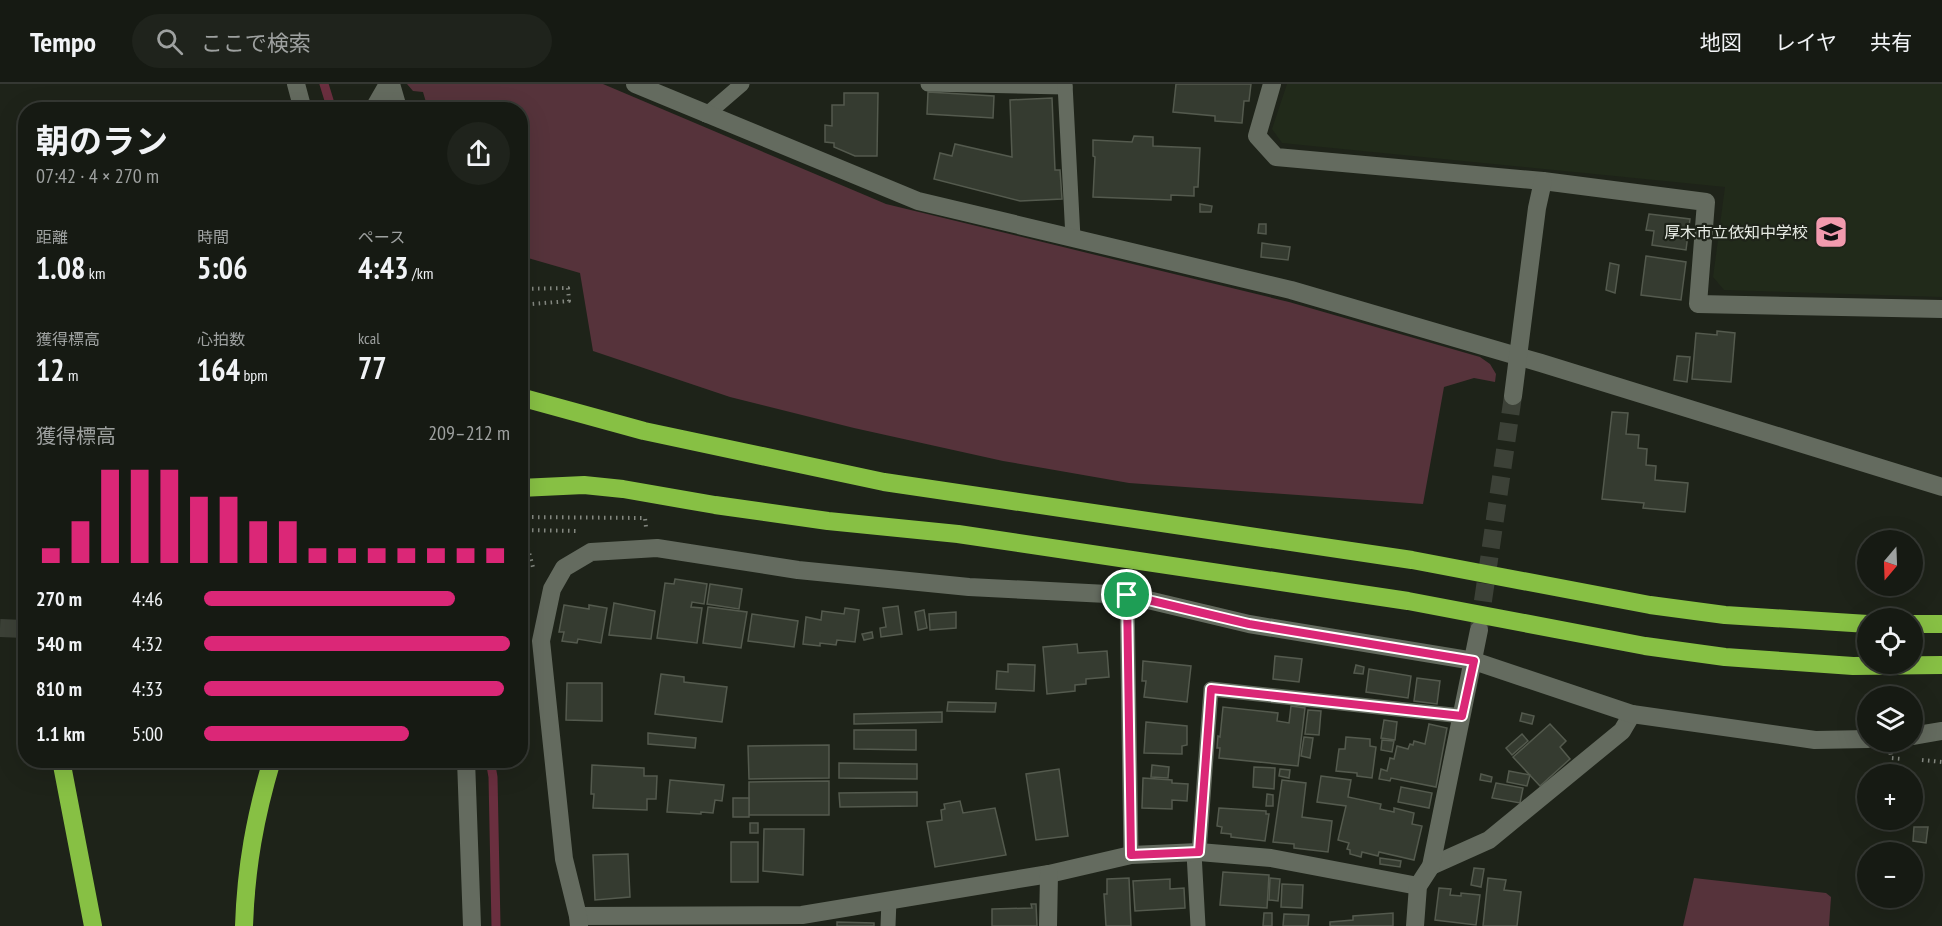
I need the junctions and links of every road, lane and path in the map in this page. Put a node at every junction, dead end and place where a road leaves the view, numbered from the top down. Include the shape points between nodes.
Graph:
1 (296, 84) edge
2 (390, 84) edge
3 (635, 84) edge
4 (742, 84) edge
5 (928, 84) edge
6 (1272, 84) edge
7 (1065, 85) edge
8 (301, 102) edge
9 (378, 102) edge
10 (396, 102) edge
11 (706, 115) junction
12 (1543, 181) junction
13 (1073, 238) junction
14 (528, 289) edge
15 (528, 304) edge
16 (1942, 309) edge
17 (1518, 356) junction
18 (1513, 396) tunnel mouth
19 (528, 399) edge
20 (1942, 487) edge
21 (528, 488) edge
22 (528, 518) edge
23 (528, 530) edge
24 (589, 531) dead end
25 (646, 531) dead end
26 (528, 548) edge
27 (537, 581) dead end
28 (1127, 595) junction
29 (1857, 623) edge
30 (1923, 624) edge
31 (1942, 624) edge
32 (1479, 630) tunnel mouth
33 (1474, 661) junction
34 (1942, 665) edge
35 (1632, 714) junction
36 (1462, 716) junction
37 (1942, 731) edge
38 (1923, 734) edge
39 (1857, 739) edge
40 (63, 768) edge
41 (270, 768) edge
42 (466, 768) edge
43 (1197, 852) junction
44 (1131, 855) junction
45 (1431, 866) junction
46 (1049, 874) junction
47 (1418, 886) junction
48 (889, 900) junction
49 (578, 921) edge
50 (643, 921) edge
51 (93, 926) edge
52 (244, 926) edge
53 (472, 926) edge
54 (888, 926) edge
55 (1048, 926) edge
56 (1198, 926) edge
57 (1415, 926) edge

1 - 8 street
2 - 9 street
2 - 10 street
3 - 11 street
4 - 11 lane
5 - 7 lane
6 - 12 street via 1257,136 1276,157
7 - 13 lane
11 - 13 street via 918,201
12 - 16 street via 1706,202 1698,304
12 - 17 street
13 - 17 street via 1292,290
14 - 15 path via 568,288 569,301
17 - 18 street
17 - 20 street
19 - 29 highway via 644,431 884,483 1412,560 1650,605 1725,615
21 - 34 highway via 584,485 623,489 805,518 958,534 1408,601 1645,646 1725,657 1853,666
22 - 25 path via 645,518
23 - 24 path
26 - 27 path
28 - 33 street via 1249,624
28 - 44 lane
28 - 49 street via 946,585 798,570 657,548 591,552 564,568 552,589 541,641 564,859
30 - 31 highway
32 - 33 street
33 - 35 street
33 - 36 street
35 - 39 street via 1815,740
35 - 45 street via 1622,731 1489,840
36 - 43 lane via 1211,689
36 - 45 street
37 - 38 street
40 - 51 highway
41 - 52 highway via 250,848
42 - 53 street
43 - 44 street
43 - 47 street via 1271,858
43 - 56 lane
44 - 46 street
45 - 47 street
46 - 48 street
46 - 55 street
47 - 57 street
48 - 50 street via 802,915
48 - 54 lane
49 - 50 street

